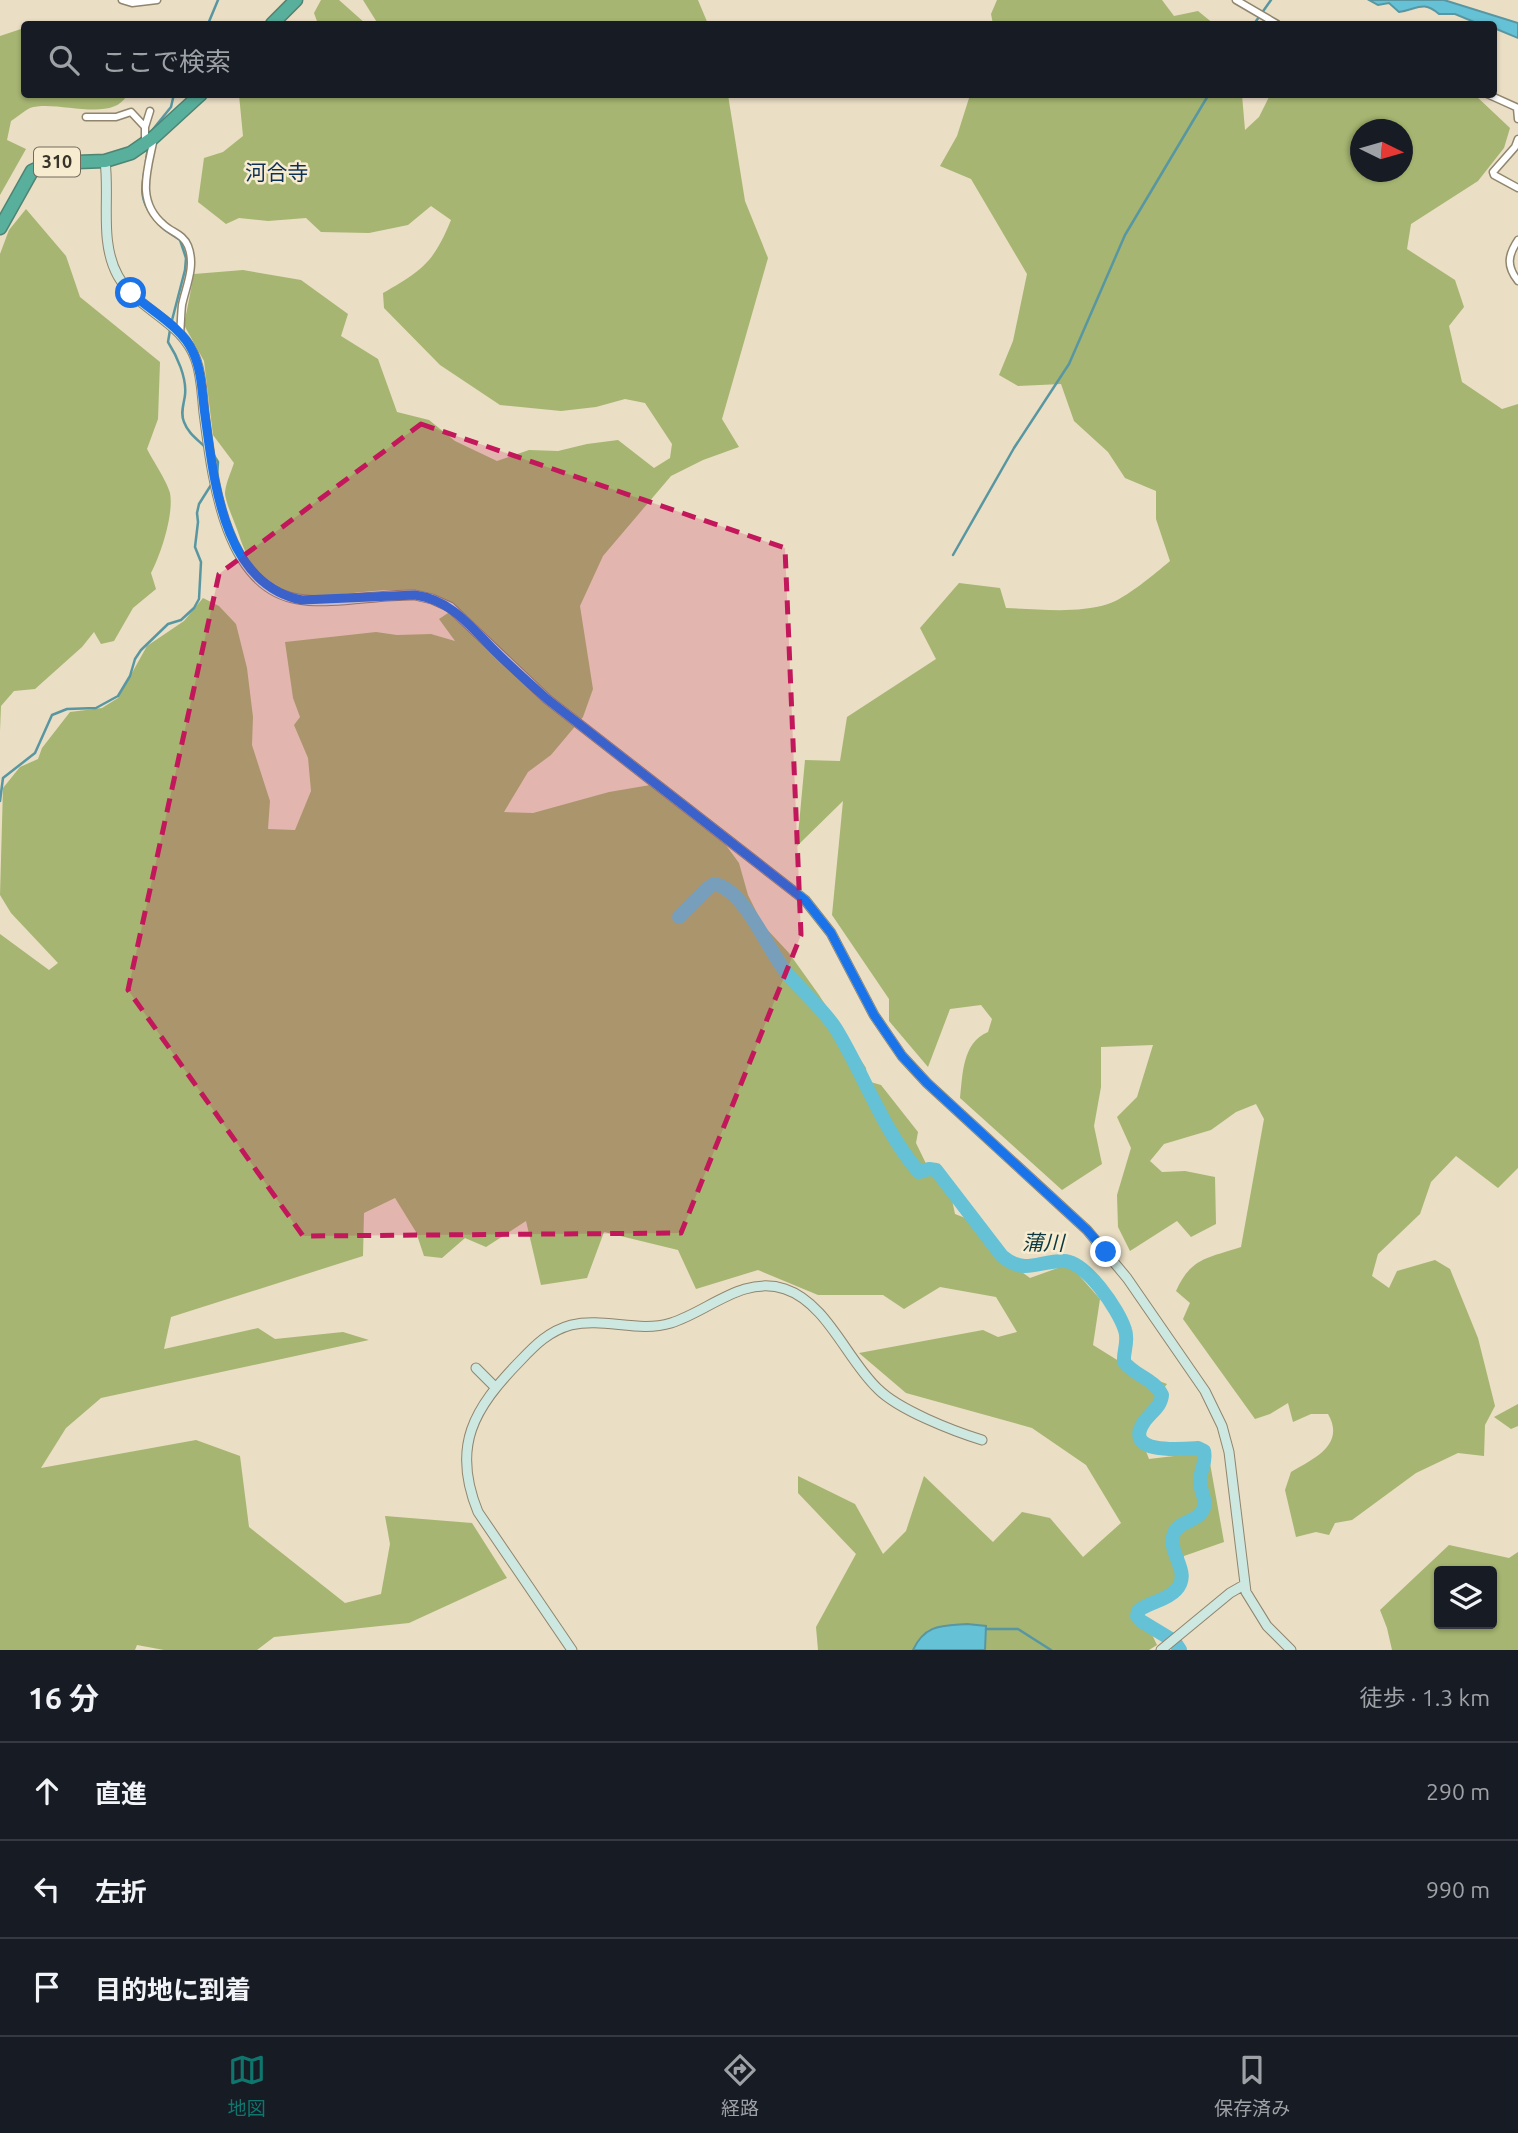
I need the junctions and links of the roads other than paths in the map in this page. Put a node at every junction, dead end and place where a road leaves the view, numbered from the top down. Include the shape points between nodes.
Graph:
1 (122, 0) edge
2 (157, 0) edge
3 (296, 0) edge
4 (1237, 0) edge
5 (275, 21) edge
6 (1271, 21) edge
7 (196, 98) edge
8 (1495, 98) edge
9 (1517, 108) edge
10 (150, 111) dead end
11 (86, 117) dead end
12 (1518, 119) edge
13 (149, 137) junction
14 (1518, 139) edge
15 (1516, 149) edge
16 (105, 161) junction
17 (1518, 188) edge
18 (0, 228) edge
19 (1518, 240) edge
20 (1509, 265) junction
21 (1518, 265) edge
22 (1518, 281) edge
23 (178, 331) junction
24 (476, 1368) dead end
25 (495, 1387) junction
26 (982, 1440) dead end
27 (1244, 1585) junction
28 (572, 1650) edge
29 (1161, 1650) edge
30 (1292, 1650) edge

1 - 2 street
3 - 5 highway
4 - 6 street
7 - 13 highway, 310
8 - 9 street
9 - 12 street
10 - 13 street
11 - 13 street via 131,112
13 - 16 highway, 310 via 131,153
13 - 23 street via 145,192 161,223 186,243 191,266
14 - 15 street
15 - 17 street via 1493,172
16 - 18 highway, 310 via 38,166
16 - 23 street via 108,245 114,267 131,293
19 - 20 street
20 - 21 street
20 - 22 street
23 - 27 street via 199,368 208,440 226,522 252,573 284,596 302,600 415,595 450,607 547,699 805,900 831,933 878,1022 902,1056 1087,1230 1127,1278 1205,1391 1222,1426
24 - 25 street
25 - 26 street via 539,1341 562,1328 590,1323 665,1325 741,1290 771,1286 796,1293 811,1304 886,1396
25 - 28 street via 479,1410 470,1435 466,1463 473,1499
27 - 29 street
27 - 30 street via 1267,1626

